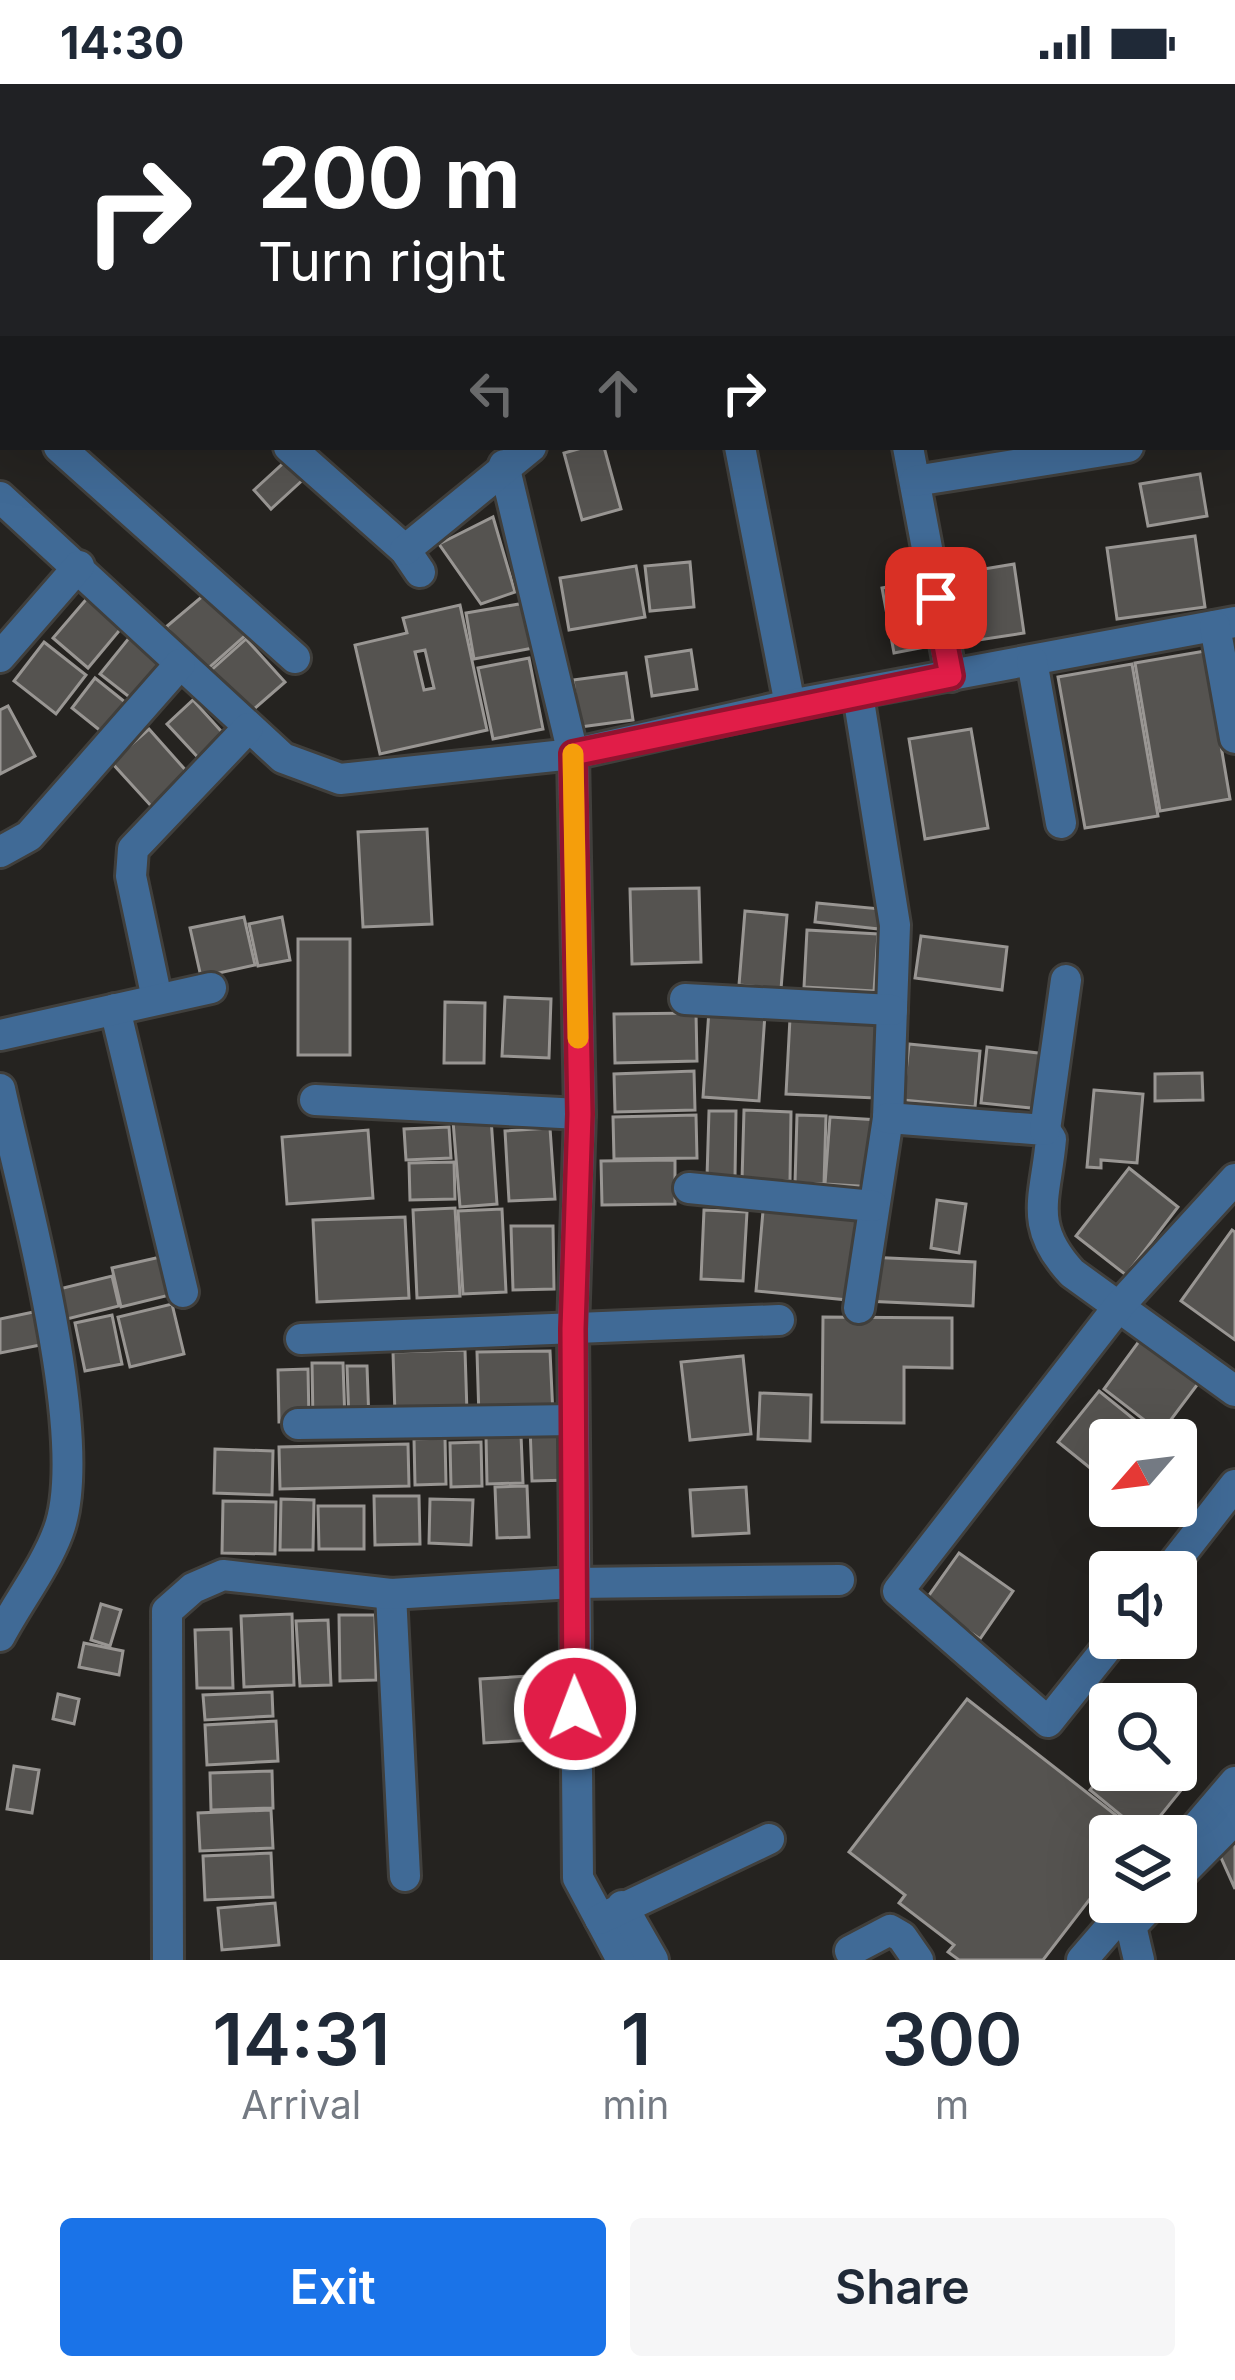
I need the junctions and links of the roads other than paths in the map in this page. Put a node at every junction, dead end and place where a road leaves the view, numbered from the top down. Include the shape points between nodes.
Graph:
1 (756, 84) edge
2 (839, 84) edge
3 (62, 450) edge
4 (292, 450) edge
5 (526, 450) edge
6 (741, 450) edge
7 (909, 450) edge
8 (1109, 450) edge
9 (504, 465) junction
10 (915, 482) junction
11 (0, 497) edge
12 (79, 566) junction
13 (1225, 624) edge
14 (0, 657) edge
15 (295, 658) dead end
16 (1032, 661) junction
17 (180, 664) junction
18 (951, 676) junction
19 (858, 695) junction
20 (790, 705) junction
21 (248, 728) junction
22 (1235, 738) edge
23 (573, 754) junction
24 (1060, 823) dead end
25 (0, 852) edge
26 (1066, 980) dead end
27 (212, 988) dead end
28 (158, 999) junction
29 (685, 999) dead end
30 (115, 1009) junction
31 (892, 1010) junction
32 (0, 1035) edge
33 (0, 1089) edge
34 (315, 1100) dead end
35 (580, 1114) junction
36 (888, 1118) junction
37 (1045, 1130) junction
38 (1235, 1179) edge
39 (689, 1188) dead end
40 (873, 1206) junction
41 (183, 1292) dead end
42 (1119, 1306) junction
43 (859, 1308) dead end
44 (779, 1319) dead end
45 (573, 1329) junction
46 (301, 1339) dead end
47 (1235, 1391) edge
48 (573, 1420) junction
49 (298, 1424) dead end
50 (1235, 1485) edge
51 (1183, 1551) edge
52 (838, 1580) dead end
53 (573, 1583) junction
54 (391, 1594) junction
55 (9, 1595) edge
56 (0, 1636) edge
57 (1098, 1659) edge
58 (1232, 1800) edge
59 (770, 1839) dead end
60 (1197, 1841) edge
61 (405, 1876) dead end
62 (611, 1912) junction
63 (1121, 1923) edge
64 (1133, 1923) edge
65 (850, 1951) dead end
66 (168, 1960) edge
67 (622, 1960) edge
68 (653, 1960) edge
69 (918, 1960) edge
70 (1082, 1960) edge
71 (1138, 1960) edge

1 - 2 street
3 - 15 street
4 - 9 street via 413,561
5 - 9 street
6 - 20 street
7 - 10 street
8 - 10 street
9 - 23 street
10 - 18 street
11 - 12 street
12 - 14 street
12 - 17 street
13 - 16 street
13 - 22 street
16 - 18 street
16 - 24 street
17 - 21 street
17 - 25 street via 29,836
18 - 19 street
19 - 20 street
19 - 31 street via 896,925
20 - 23 street
21 - 23 street via 283,758 340,779
21 - 28 street via 133,849 131,876
23 - 35 street
26 - 37 street
27 - 28 street
28 - 30 street
29 - 31 street
30 - 32 street
30 - 41 street
31 - 36 street
33 - 55 street via 50,1319 71,1478 58,1532
34 - 35 street
35 - 45 street
36 - 37 street
36 - 40 street
37 - 42 street via 1051,1139 1042,1228 1072,1273
38 - 42 street
39 - 40 street
40 - 43 street
42 - 47 street
42 - 57 street via 898,1591 1048,1722
44 - 45 street
45 - 46 street
45 - 48 street
48 - 49 street
48 - 53 street
50 - 51 street
52 - 53 street
53 - 54 street
53 - 62 street via 578,1878
54 - 61 street
54 - 66 street via 223,1575 167,1612
55 - 56 street
58 - 60 street
59 - 62 street
62 - 67 street
62 - 68 street
63 - 70 street
64 - 71 street
65 - 69 street via 890,1930

